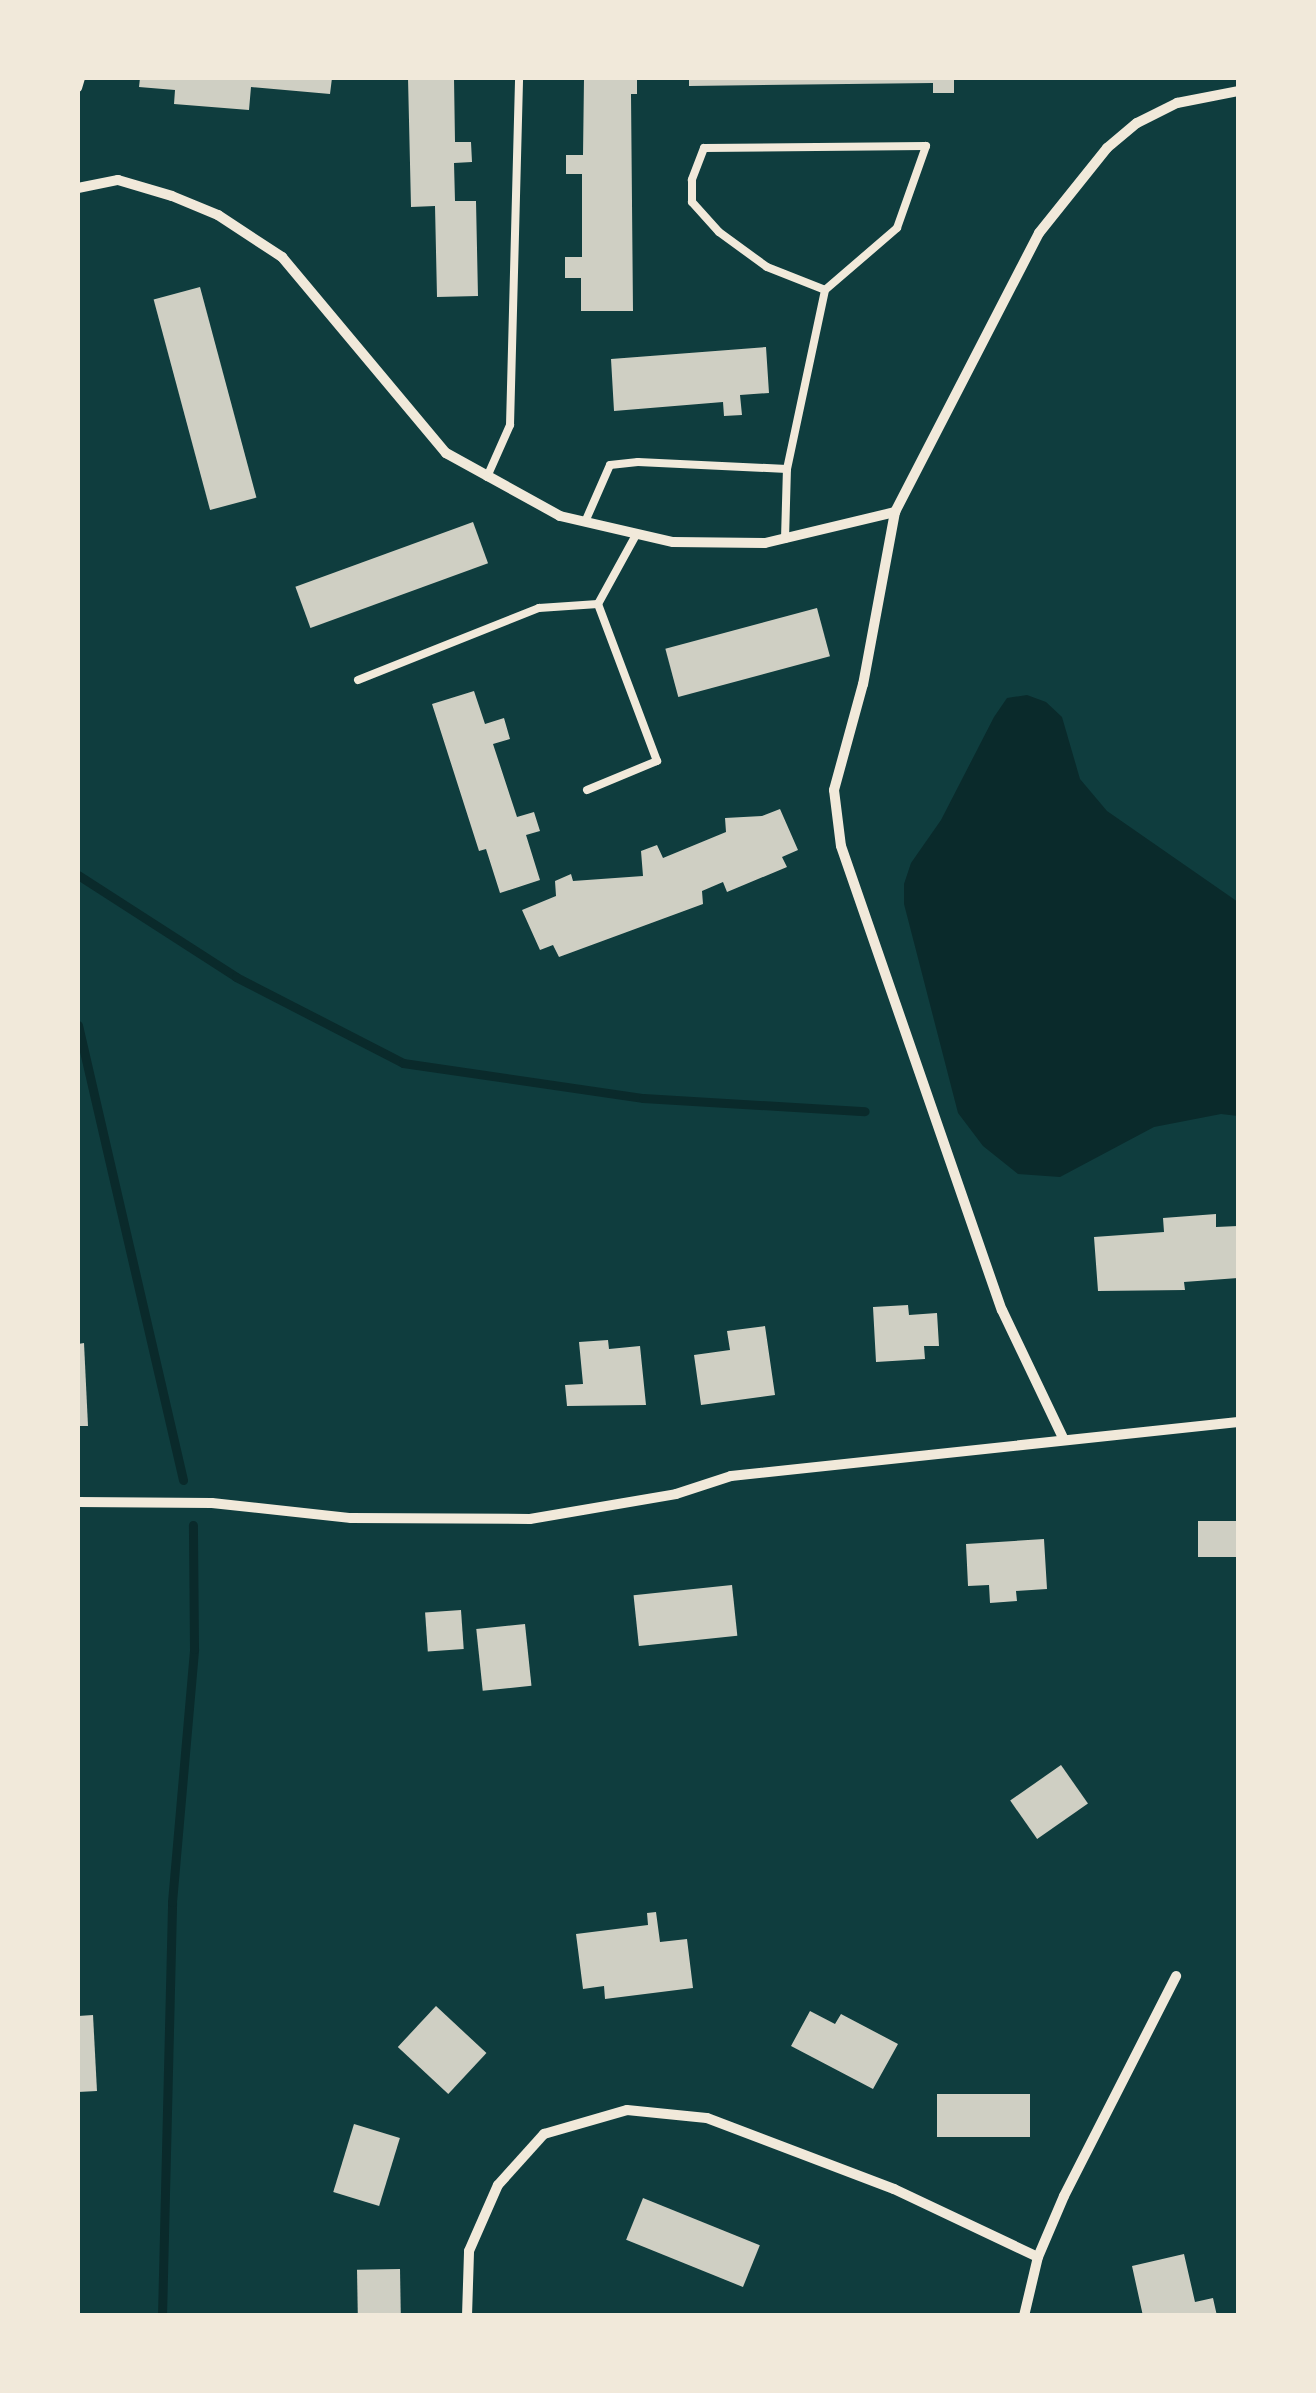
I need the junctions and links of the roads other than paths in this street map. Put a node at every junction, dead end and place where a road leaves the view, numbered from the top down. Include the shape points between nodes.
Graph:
1 (81, 78) edge
2 (519, 78) edge
3 (78, 88) edge
4 (1238, 90) edge
5 (78, 178) edge
6 (78, 187) edge
7 (825, 290) junction
8 (787, 470) junction
9 (486, 477) junction
10 (895, 512) junction
11 (584, 522) junction
12 (636, 535) junction
13 (785, 539) junction
14 (598, 604) junction
15 (358, 680) dead end
16 (587, 790) dead end
17 (1238, 1422) edge
18 (1063, 1438) junction
19 (78, 1502) edge
20 (1176, 1976) dead end
21 (1038, 2258) junction
22 (467, 2316) edge
23 (1024, 2316) edge

1 - 3 lane
2 - 9 lane via 510,425
4 - 10 street via 1177,103 1107,148 1039,232
5 - 6 lane
6 - 9 street via 118,180 172,196 282,257 418,425 446,454
7 - 7 lane via 897,228 926,146 704,148 692,202 718,232 766,267
7 - 8 lane
8 - 11 lane via 610,465
8 - 13 lane
9 - 11 street
10 - 13 street
10 - 18 street via 863,684 834,790 841,846 1002,1310
11 - 12 street
12 - 13 street via 673,542
12 - 14 lane
14 - 15 lane via 539,608
14 - 16 lane via 657,761
17 - 18 street
18 - 19 street via 732,1476 676,1494 530,1520 350,1518 212,1503
20 - 21 street
21 - 22 street via 894,2188 708,2118 627,2110 544,2134 498,2185 469,2251
21 - 23 street

